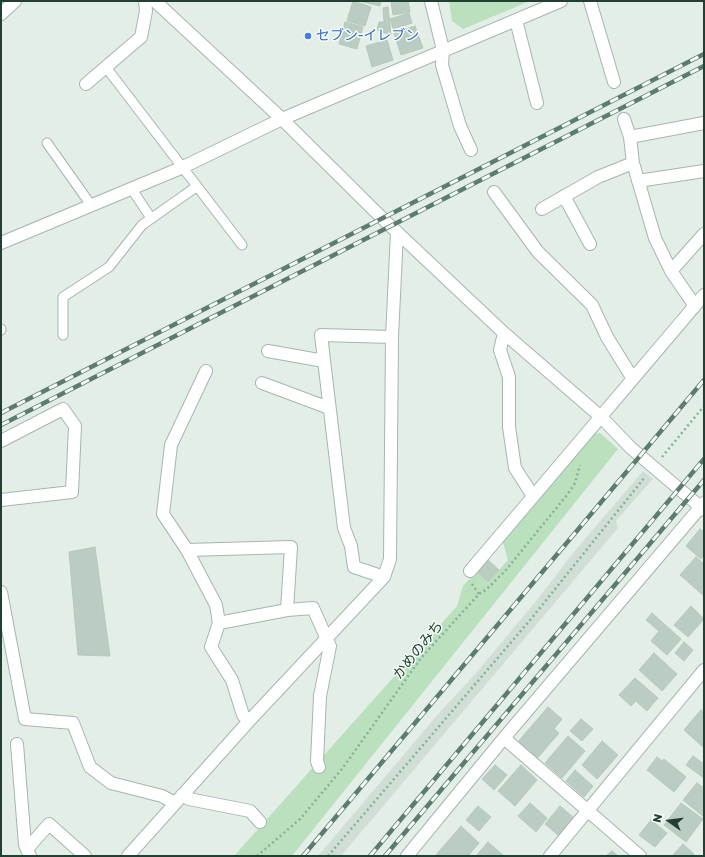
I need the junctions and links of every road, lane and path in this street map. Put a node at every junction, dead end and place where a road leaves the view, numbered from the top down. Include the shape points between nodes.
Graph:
1 (15, 1) edge
2 (145, 1) edge
3 (155, 1) edge
4 (431, 1) edge
5 (561, 1) edge
6 (590, 1) edge
7 (1, 14) edge
8 (516, 20) junction
9 (443, 50) junction
10 (105, 66) junction
11 (614, 82) dead end
12 (86, 84) dead end
13 (536, 103) dead end
14 (282, 119) junction
15 (624, 119) dead end
16 (704, 123) edge
17 (630, 136) junction
18 (48, 143) dead end
19 (471, 150) dead end
20 (634, 163) junction
21 (181, 168) junction
22 (704, 171) edge
23 (638, 181) junction
24 (196, 187) junction
25 (131, 188) junction
26 (494, 192) dead end
27 (564, 196) junction
28 (91, 205) junction
29 (542, 208) dead end
30 (151, 218) junction
31 (397, 232) junction
32 (704, 234) edge
33 (1, 243) edge
34 (590, 244) dead end
35 (242, 245) dead end
36 (671, 271) junction
37 (704, 295) edge
38 (695, 306) junction
39 (504, 333) junction
40 (63, 335) dead end
41 (392, 337) junction
42 (268, 351) dead end
43 (324, 361) junction
44 (206, 371) dead end
45 (633, 379) junction
46 (262, 383) dead end
47 (704, 406) edge
48 (329, 408) junction
49 (600, 417) junction
50 (1, 441) edge
51 (580, 462) dead end
52 (653, 467) junction
53 (533, 496) junction
54 (1, 500) edge
55 (703, 507) edge
56 (187, 550) junction
57 (470, 571) dead end
58 (384, 577) junction
59 (1, 593) edge
60 (286, 610) junction
61 (219, 623) junction
62 (327, 637) junction
63 (704, 670) edge
64 (249, 721) junction
65 (504, 738) junction
66 (17, 744) dead end
67 (319, 767) dead end
68 (178, 799) junction
69 (588, 811) junction
70 (260, 822) dead end
71 (28, 853) edge
72 (85, 856) edge
73 (128, 856) edge
74 (257, 856) edge
75 (328, 856) edge
76 (408, 856) edge
77 (550, 856) edge
78 (640, 856) edge

1 - 7 street
2 - 10 street via 146,11 141,36
3 - 14 street
4 - 9 street
5 - 8 street
6 - 11 street
8 - 9 street
8 - 13 street
9 - 14 street
9 - 19 street via 442,65 460,126
10 - 12 street
10 - 21 lane
14 - 21 street
14 - 31 street
15 - 17 street
16 - 17 street
17 - 20 street
18 - 28 lane
20 - 23 street
20 - 27 street via 598,177
21 - 24 lane
21 - 25 street
22 - 23 street
23 - 36 street via 655,238
24 - 30 lane
24 - 35 lane
25 - 28 street
25 - 30 lane
26 - 45 street via 538,252 592,305 607,337
27 - 29 street
27 - 34 street
28 - 33 street
30 - 40 lane via 142,225 109,266 63,297
31 - 39 street
31 - 41 street
32 - 36 street
36 - 38 street
37 - 38 street
38 - 45 street
39 - 49 street
39 - 53 street via 500,350 509,377 509,427 515,468
41 - 43 street via 321,335
41 - 58 street via 390,559
42 - 43 street
43 - 48 street
44 - 56 street via 171,445 163,514
45 - 49 street
46 - 48 street
47 - 52 path
48 - 58 street via 344,528 351,546 354,567
49 - 52 street
49 - 53 street
50 - 54 street via 63,409 75,426 72,492
51 - 74 path, かめのみち via 575,483 567,495 506,570 479,594 421,658 342,769 300,819
52 - 55 street
52 - 75 path via 531,619
53 - 57 street
55 - 65 street
56 - 60 street via 291,547
56 - 61 street via 216,605
58 - 62 street
59 - 68 street via 25,719 73,723 90,767 111,782
60 - 61 street
60 - 62 street via 313,608
61 - 64 street via 211,647 232,680 242,715
62 - 64 street
62 - 67 street via 330,646 320,696 317,761
63 - 69 street
64 - 68 street
65 - 69 street
65 - 76 street
66 - 71 street via 25,846
68 - 70 street via 250,811
68 - 73 street
69 - 77 street
69 - 78 street
71 - 72 street via 49,824

